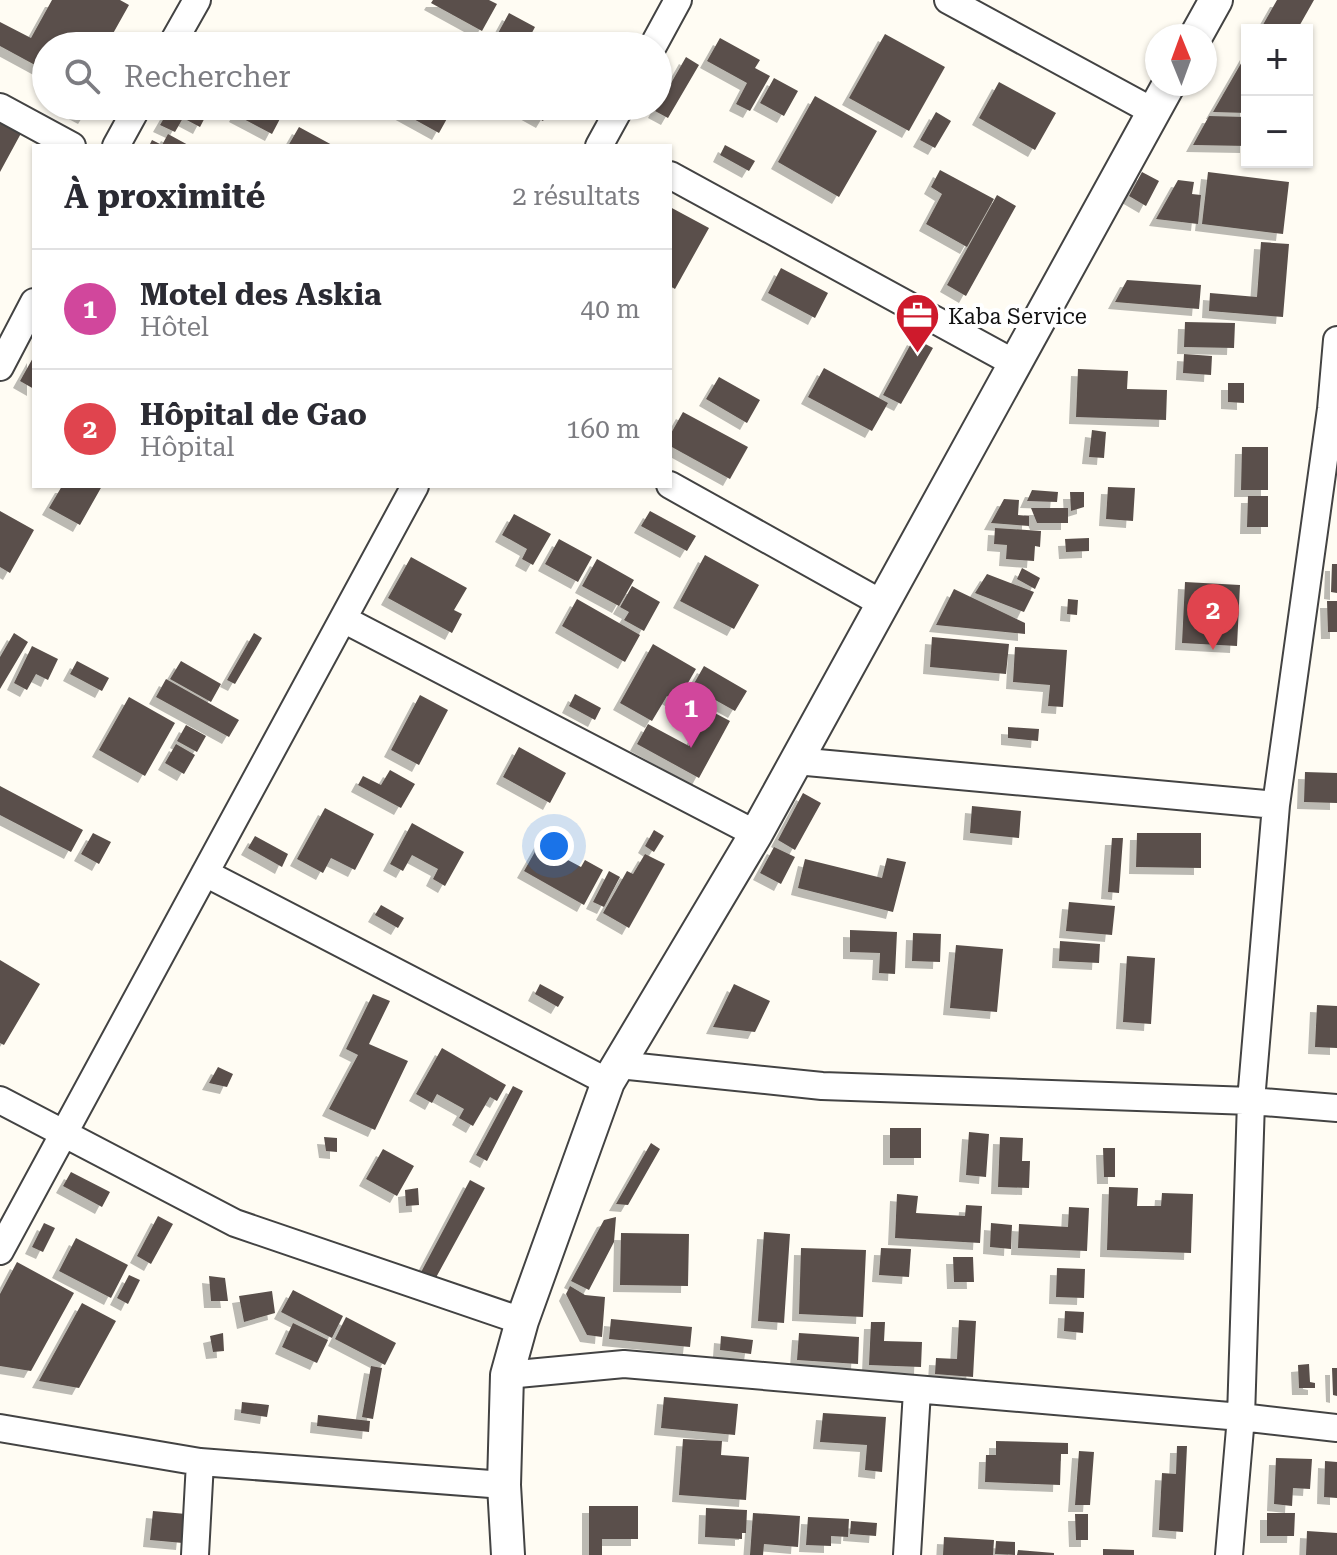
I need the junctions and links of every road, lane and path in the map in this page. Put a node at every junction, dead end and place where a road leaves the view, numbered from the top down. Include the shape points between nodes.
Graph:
1 (197, 0) edge
2 (678, 0) edge
3 (948, 0) edge
4 (1216, 0) edge
5 (1203, 24) edge
6 (179, 32) edge
7 (661, 32) edge
8 (1162, 98) edge
9 (0, 107) edge
10 (130, 120) edge
11 (615, 120) edge
12 (68, 144) edge
13 (117, 144) edge
14 (606, 144) edge
15 (672, 176) edge
16 (32, 306) edge
17 (1337, 340) edge
18 (1014, 363) junction
19 (0, 367) edge
20 (1334, 409) edge
21 (672, 486) edge
22 (414, 488) edge
23 (883, 604) junction
24 (343, 619) junction
25 (796, 761) junction
26 (1276, 805) junction
27 (756, 834) junction
28 (205, 873) junction
29 (614, 1073) junction
30 (0, 1100) edge
31 (1251, 1101) junction
32 (1337, 1108) edge
33 (63, 1135) junction
34 (0, 1251) edge
35 (522, 1321) junction
36 (507, 1375) junction
37 (917, 1391) junction
38 (1241, 1417) junction
39 (0, 1428) edge
40 (1337, 1428) edge
41 (200, 1462) junction
42 (504, 1485) junction
43 (195, 1555) edge
44 (508, 1555) edge
45 (907, 1555) edge
46 (1229, 1555) edge

1 - 6 street
2 - 7 street
3 - 8 street
4 - 5 street
8 - 18 street
9 - 12 street
10 - 13 street
11 - 14 street
15 - 18 street
16 - 19 street
17 - 20 street
18 - 23 street
20 - 26 street
21 - 23 street
22 - 24 street
23 - 25 street
24 - 27 street
24 - 28 street
25 - 26 street
25 - 27 street
26 - 31 street
27 - 29 street
28 - 29 street
28 - 33 street
29 - 31 street
29 - 35 street
30 - 33 street
31 - 32 street
31 - 38 street
33 - 34 street
33 - 35 street via 235,1223
35 - 36 street
36 - 37 street via 624,1364
36 - 42 street
37 - 38 street
37 - 45 street
38 - 40 street
38 - 46 street
39 - 41 street
41 - 42 street
41 - 43 street
42 - 44 street

